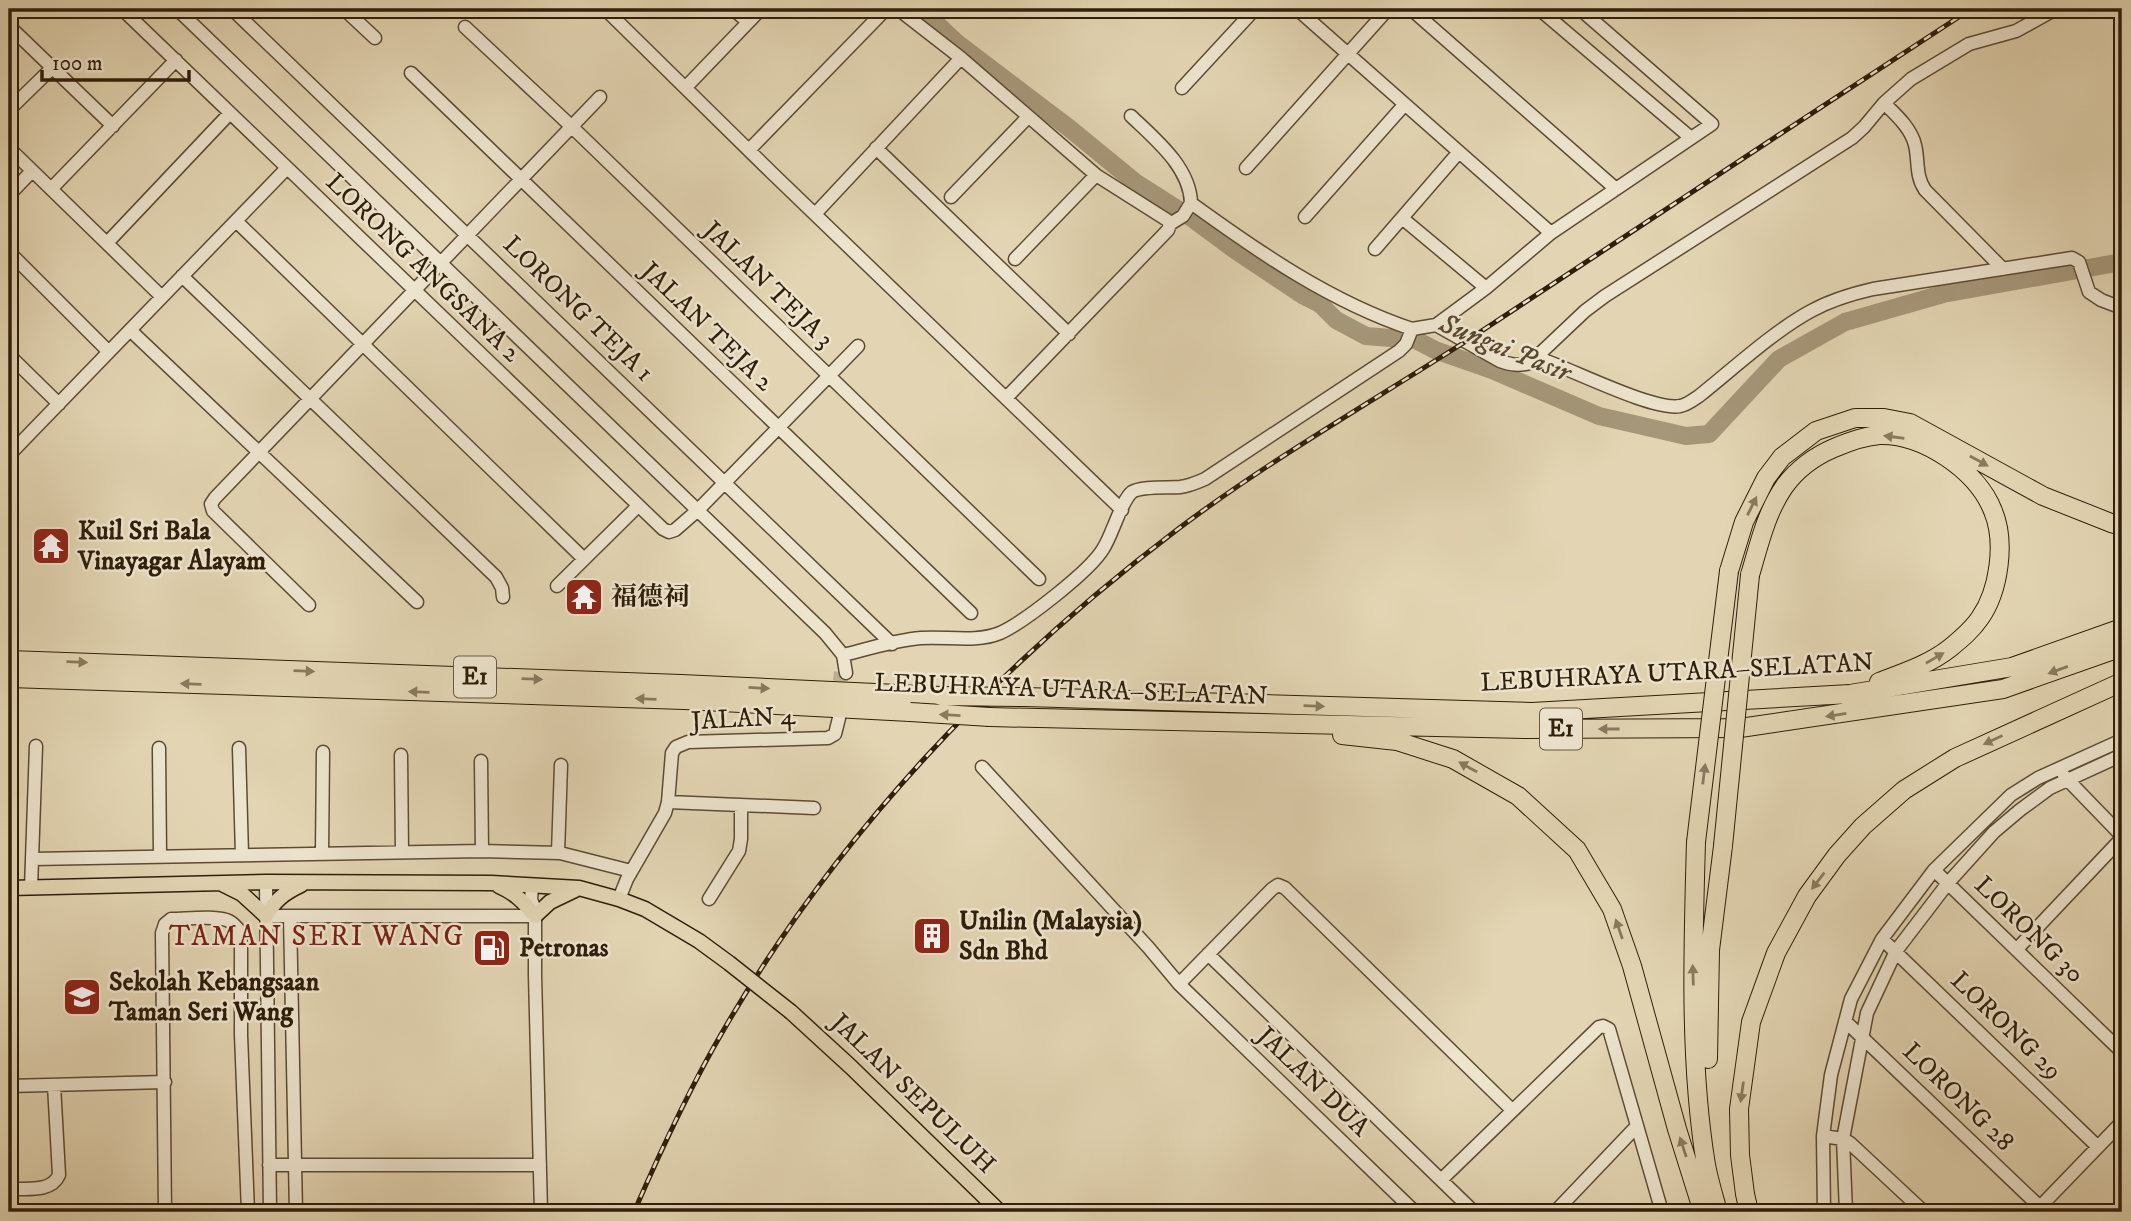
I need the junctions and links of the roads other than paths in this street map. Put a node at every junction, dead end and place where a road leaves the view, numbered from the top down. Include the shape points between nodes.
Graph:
1 (122, 9) edge
2 (232, 9) edge
3 (344, 9) edge
4 (605, 9) edge
5 (733, 9) edge
6 (761, 9) edge
7 (886, 9) edge
8 (898, 9) edge
9 (1255, 9) edge
10 (1297, 9) edge
11 (1388, 9) edge
12 (1411, 9) edge
13 (1539, 9) edge
14 (1580, 9) edge
15 (2056, 9) edge
16 (181, 10) edge
17 (748, 22) junction
18 (9, 26) edge
19 (465, 27) dead end
20 (375, 38) dead end
21 (1348, 53) junction
22 (961, 58) junction
23 (176, 60) junction
24 (52, 68) junction
25 (411, 73) dead end
26 (686, 87) junction
27 (1182, 88) dead end
28 (600, 97) dead end
29 (1884, 103) junction
30 (1405, 104) junction
31 (9, 110) edge
32 (230, 113) junction
33 (1131, 116) dead end
34 (1028, 117) junction
35 (113, 126) junction
36 (571, 127) junction
37 (1691, 138) junction
38 (9, 148) edge
39 (876, 148) junction
40 (749, 150) junction
41 (1460, 152) junction
42 (287, 168) junction
43 (1246, 168) dead end
44 (32, 171) junction
45 (1096, 175) junction
46 (520, 179) junction
47 (51, 189) junction
48 (1616, 189) junction
49 (9, 195) edge
50 (951, 198) dead end
51 (1187, 210) junction
52 (815, 214) junction
53 (1305, 217) dead end
54 (1402, 218) junction
55 (236, 221) junction
56 (1170, 224) junction
57 (1551, 233) junction
58 (467, 234) junction
59 (107, 243) junction
60 (1375, 249) dead end
61 (9, 252) edge
62 (1015, 259) dead end
63 (440, 262) junction
64 (2003, 269) junction
65 (182, 276) junction
66 (1486, 288) junction
67 (414, 290) junction
68 (162, 297) junction
69 (2122, 308) edge
70 (1436, 325) junction
71 (130, 330) junction
72 (1069, 334) junction
73 (1409, 336) junction
74 (362, 344) junction
75 (858, 346) dead end
76 (109, 352) junction
77 (9, 355) edge
78 (1539, 356) junction
79 (829, 376) junction
80 (1006, 398) junction
81 (309, 399) junction
82 (58, 404) junction
83 (778, 428) junction
84 (258, 453) junction
85 (9, 455) edge
86 (725, 482) junction
87 (638, 506) junction
88 (698, 510) junction
89 (1122, 510) junction
90 (2122, 526) edge
91 (584, 559) junction
92 (1039, 579) dead end
93 (557, 586) dead end
94 (503, 597) dead end
95 (417, 603) dead end
96 (309, 605) dead end
97 (971, 613) dead end
98 (2122, 628) edge
99 (892, 644) junction
100 (2122, 647) edge
101 (9, 660) edge
102 (9, 678) edge
103 (2122, 682) edge
104 (1850, 694) junction
105 (1013, 717) junction
106 (836, 720) dead end
107 (2122, 740) edge
108 (36, 746) dead end
109 (159, 748) dead end
110 (239, 748) dead end
111 (323, 752) dead end
112 (401, 754) dead end
113 (2122, 755) edge
114 (481, 761) dead end
115 (561, 765) dead end
116 (982, 767) dead end
117 (2059, 770) junction
118 (2067, 781) junction
119 (668, 802) junction
120 (741, 806) junction
121 (814, 808) dead end
122 (2122, 837) edge
123 (482, 851) junction
124 (402, 852) junction
125 (558, 853) junction
126 (322, 854) junction
127 (242, 855) junction
128 (160, 856) junction
129 (32, 859) junction
130 (1934, 870) junction
131 (631, 871) junction
132 (266, 882) junction
133 (306, 882) junction
134 (491, 883) junction
135 (1948, 883) junction
136 (222, 884) junction
137 (536, 886) junction
138 (9, 888) edge
139 (32, 888) junction
140 (579, 888) junction
141 (619, 899) junction
142 (709, 899) dead end
143 (535, 912) junction
144 (266, 916) junction
145 (290, 916) junction
146 (1882, 939) junction
147 (2017, 949) junction
148 (1896, 951) junction
149 (1208, 954) junction
150 (1179, 984) junction
151 (1845, 1021) junction
152 (1863, 1037) junction
153 (2122, 1052) edge
154 (165, 1082) junction
155 (54, 1085) junction
156 (9, 1086) edge
157 (1512, 1110) junction
158 (2122, 1122) edge
159 (1636, 1127) junction
160 (1823, 1136) junction
161 (1843, 1139) junction
162 (2098, 1147) junction
163 (269, 1165) junction
164 (295, 1165) junction
165 (540, 1165) junction
166 (1441, 1181) junction
167 (9, 1189) edge
168 (2037, 1210) edge
169 (165, 1212) edge
170 (248, 1212) edge
171 (270, 1212) edge
172 (296, 1212) edge
173 (541, 1212) edge
174 (1000, 1212) edge
175 (1415, 1212) edge
176 (1474, 1212) edge
177 (1555, 1212) edge
178 (1662, 1212) edge
179 (1703, 1212) edge
180 (1718, 1212) edge
181 (1729, 1212) edge
182 (1749, 1212) edge
183 (1824, 1212) edge
184 (1846, 1212) edge
185 (1924, 1212) edge

1 - 23 street, LORONG ANGSANA 2
2 - 58 street, LORONG TEJA 1
3 - 20 street
4 - 26 street
5 - 17 street
6 - 17 street
7 - 40 street
8 - 22 street
9 - 27 street
10 - 21 street
11 - 21 street
12 - 48 street
13 - 37 street
14 - 37 street via 1712,124
15 - 29 street via 2028,27 1969,44 1911,79
16 - 63 street
17 - 26 street
18 - 24 street
19 - 36 street, JALAN TEJA 3
21 - 30 street
21 - 43 street
22 - 34 street
22 - 39 street
23 - 32 street, LORONG ANGSANA 2
23 - 35 street
24 - 31 street
24 - 35 street
25 - 46 street, JALAN TEJA 2
26 - 40 street
28 - 36 street
29 - 64 street via 1912,136 1918,176 1925,190
29 - 78 street via 1852,138 1605,296
30 - 41 street
30 - 53 street
32 - 42 street, LORONG ANGSANA 2
32 - 59 street
33 - 51 street via 1188,181
34 - 45 street
34 - 50 street
35 - 47 street
36 - 46 street
36 - 79 street, JALAN TEJA 3
37 - 48 street
38 - 44 street
39 - 52 street
39 - 72 street
40 - 52 street
41 - 54 street
41 - 57 street
42 - 55 street
42 - 67 street, LORONG ANGSANA 2
44 - 47 street
44 - 49 street
45 - 56 street
45 - 62 street
46 - 58 street
46 - 83 street, JALAN TEJA 2
47 - 59 street
48 - 57 street
51 - 56 street
51 - 73 street
52 - 80 street
54 - 60 street
54 - 66 street
55 - 65 street
55 - 74 street
56 - 72 street
57 - 66 street
58 - 63 street
58 - 86 street, LORONG TEJA 1
59 - 68 street
61 - 76 street
63 - 67 street
63 - 88 street
64 - 69 street via 2072,258 2081,268 2089,292
64 - 78 street via 1872,289 1825,304 1681,406 1644,400
65 - 68 street
65 - 81 street
66 - 70 street
67 - 74 street
67 - 87 street, LORONG ANGSANA 2
68 - 71 street
70 - 73 street
70 - 78 street via 1511,365 1530,363
71 - 76 street
71 - 84 street
72 - 80 street
73 - 89 street via 1399,351 1205,479 1181,487 1140,489
74 - 81 street
74 - 91 street
75 - 79 street
76 - 82 street
77 - 82 street
79 - 83 street
79 - 92 street, JALAN TEJA 3
80 - 89 street
81 - 84 street
81 - 94 street via 496,577
82 - 85 street
83 - 86 street
83 - 97 street, JALAN TEJA 2
84 - 95 street
84 - 96 street via 215,498 213,511
86 - 88 street
86 - 99 street, LORONG TEJA 1
87 - 88 street, LORONG ANGSANA 2 via 669,532
87 - 91 street
88 - 99 street via 832,640 843,666
89 - 99 street via 1097,558 1014,626 976,638 921,638
180 -> 90 highway, bridge via 1706,1167 1698,1099 1693,960 1696,842 1730,570 1744,522 1766,478 1782,457 1816,431 1855,418 1884,418 1910,423 2043,496
91 - 93 street
98 - 104 highway, LEBUHRAYA UTARA–SELATAN / E1 via 2012,667
100 -> 105 highway, LEBUHRAYA UTARA–SELATAN / E1 via 2003,689 1741,728 1524,729
101 -> 104 highway, LEBUHRAYA UTARA–SELATAN / E1, bridge via 941,696 1532,712
105 -> 102 highway, LEBUHRAYA UTARA–SELATAN / E1, bridge
103 -> 182 highway via 1955,758 1905,790 1863,826 1807,896 1776,953 1751,1022 1739,1109
104 -> 181 highway, bridge via 1948,650 1982,616 1996,575 1999,553 1994,511 1956,464 1937,450 1906,439 1880,435 1848,441 1804,466 1773,504 1750,575 1710,950 1710,1122
179 -> 105 highway via 1612,909 1577,850 1518,796 1453,759 1397,741
106 - 119 street, JALAN 4 via 833,736 823,739 682,744 672,753
107 - 117 street
108 - 129 street
109 - 128 street
110 - 127 street
111 - 126 street
112 - 124 street
113 - 118 street
114 - 123 street
115 - 125 street
116 - 150 street, JALAN DUA
117 - 118 street
117 - 130 street via 2011,795
118 - 122 street
118 - 135 street via 2050,788 1994,832
119 - 120 street
119 - 131 street, JALAN 4
120 - 121 street
120 - 142 street via 738,851
122 - 147 street
123 - 124 street
123 - 125 street
124 - 126 street
125 - 131 street
126 - 127 street
127 - 128 street
128 - 129 street
129 - 139 street
130 - 135 street, LORONG 30
130 - 146 street
131 - 141 street, JALAN 4
132 - 133 main road, JALAN SEPULUH
132 - 136 main road, JALAN SEPULUH
132 - 144 street
133 - 134 main road, JALAN SEPULUH
133 - 144 main road via 283,894
134 - 137 main road, JALAN SEPULUH
134 - 143 main road via 513,892
135 - 147 street, LORONG 30
135 - 148 street
136 - 139 main road, JALAN SEPULUH
136 - 144 main road via 250,899
137 - 140 main road, JALAN SEPULUH
137 - 143 street via 539,901
138 - 139 main road, JALAN SEPULUH
140 - 141 main road, JALAN SEPULUH
140 - 143 main road
141 - 174 main road, JALAN SEPULUH, bridge via 699,941 792,1012
143 - 145 street
143 - 165 street
144 - 145 street
144 - 163 street
145 - 164 street
146 - 148 street, LORONG 29
146 - 151 street via 1851,999
147 - 153 street, LORONG 30
148 - 152 street via 1867,1013
148 - 162 street, LORONG 29
149 - 150 street
149 - 157 street via 1272,889 1278,885 1285,888
149 - 166 street
150 - 175 street, JALAN DUA
151 - 152 street, LORONG 28
151 - 160 street
152 - 161 street
152 - 168 street, LORONG 28
154 - 155 street
154 - 169 street
154 - 170 street via 165,924 171,919 227,920 241,933
155 - 156 street
155 - 167 street via 59,1175 48,1187
157 - 159 street via 1603,1026 1609,1029
157 - 166 street
158 - 162 street
159 - 177 street
159 - 178 street
160 - 161 street
160 - 183 street
161 - 184 street
161 - 185 street
162 - 168 street
163 - 164 street
163 - 171 street
164 - 165 street
164 - 172 street
165 - 173 street
166 - 176 street

